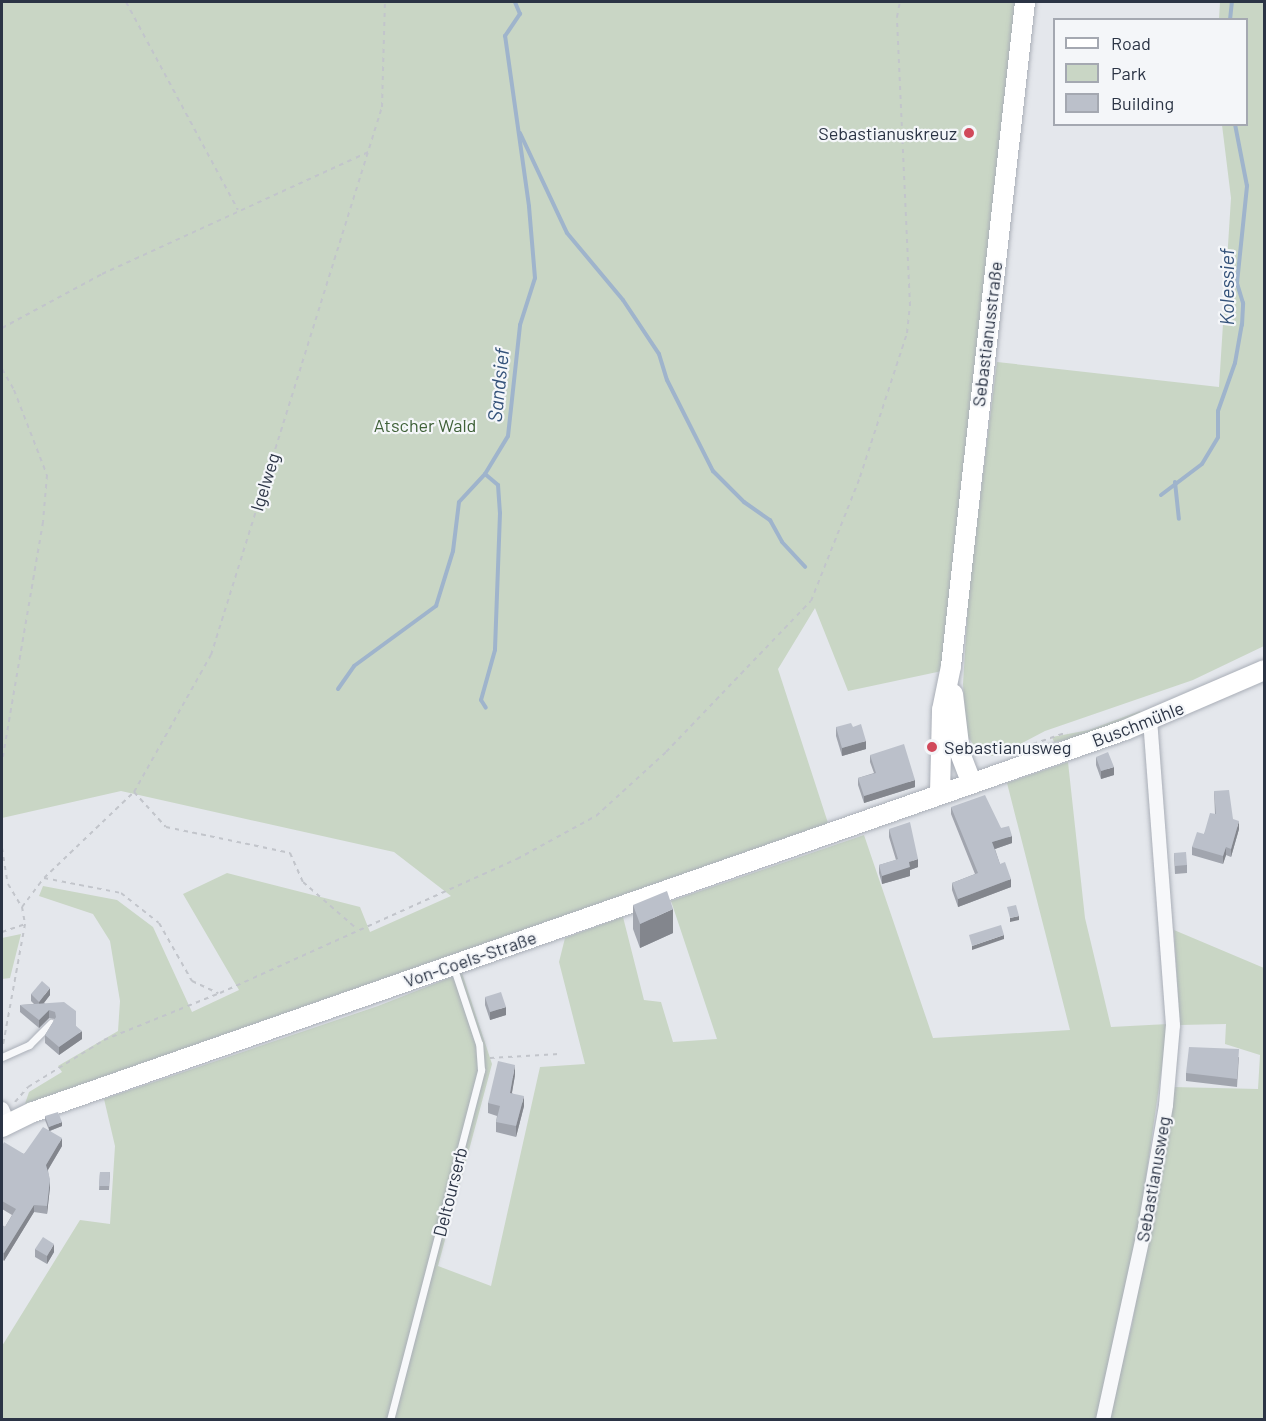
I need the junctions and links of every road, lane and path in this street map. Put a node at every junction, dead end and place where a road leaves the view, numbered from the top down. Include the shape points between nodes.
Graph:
1 (126, 2) edge
2 (385, 2) edge
3 (900, 2) edge
4 (1025, 2) edge
5 (368, 152) junction
6 (239, 211) junction
7 (2, 328) edge
8 (2, 369) edge
9 (951, 666) junction
10 (1264, 670) edge
11 (1150, 720) junction
12 (2, 761) edge
13 (971, 782) junction
14 (134, 792) junction
15 (940, 793) junction
16 (2, 848) edge
17 (44, 878) junction
18 (22, 907) junction
19 (25, 924) junction
20 (357, 929) junction
21 (2, 932) edge
22 (453, 966) junction
23 (220, 993) junction
24 (51, 1023) edge
25 (2, 1051) edge
26 (559, 1054) dead end
27 (2, 1057) edge
28 (481, 1059) junction
29 (3, 1117) edge
30 (390, 1419) edge
31 (1103, 1419) edge

1 - 6 path
2 - 5 path, Igelweg via 382,107
3 - 20 path via 897,17 910,306 907,333 856,488 811,601 666,752 596,816 517,859
4 - 9 main road, Sebastianusstraße
5 - 6 path
5 - 14 path, Igelweg via 211,655
6 - 7 path via 102,274
8 - 12 path via 14,390 46,475 43,522
9 - 13 main road, Sebastianusstraße via 960,753
9 - 15 main road, Sebastianusstraße via 942,710
10 - 11 main road, Buschmühle
11 - 13 main road, Buschmühle
11 - 31 street, Sebastianusweg via 1171,962 1173,1033 1166,1105 1145,1227
13 - 15 main road, Buschmühle
14 - 17 path, Igelweg
14 - 20 path via 166,827 290,853 303,882
15 - 22 main road, Von-Coels-Straße
16 - 18 path via 8,884
17 - 18 path, Igelweg
17 - 23 path via 121,893 159,923 192,981
18 - 19 path
19 - 21 path
19 - 25 path
20 - 23 path
22 - 28 lane, Deltourserb
22 - 29 main road, Von-Coels-Straße
23 - 29 path via 104,1040 28,1087
24 - 27 lane via 29,1045
26 - 28 path
28 - 30 lane, Deltourserb via 478,1085

